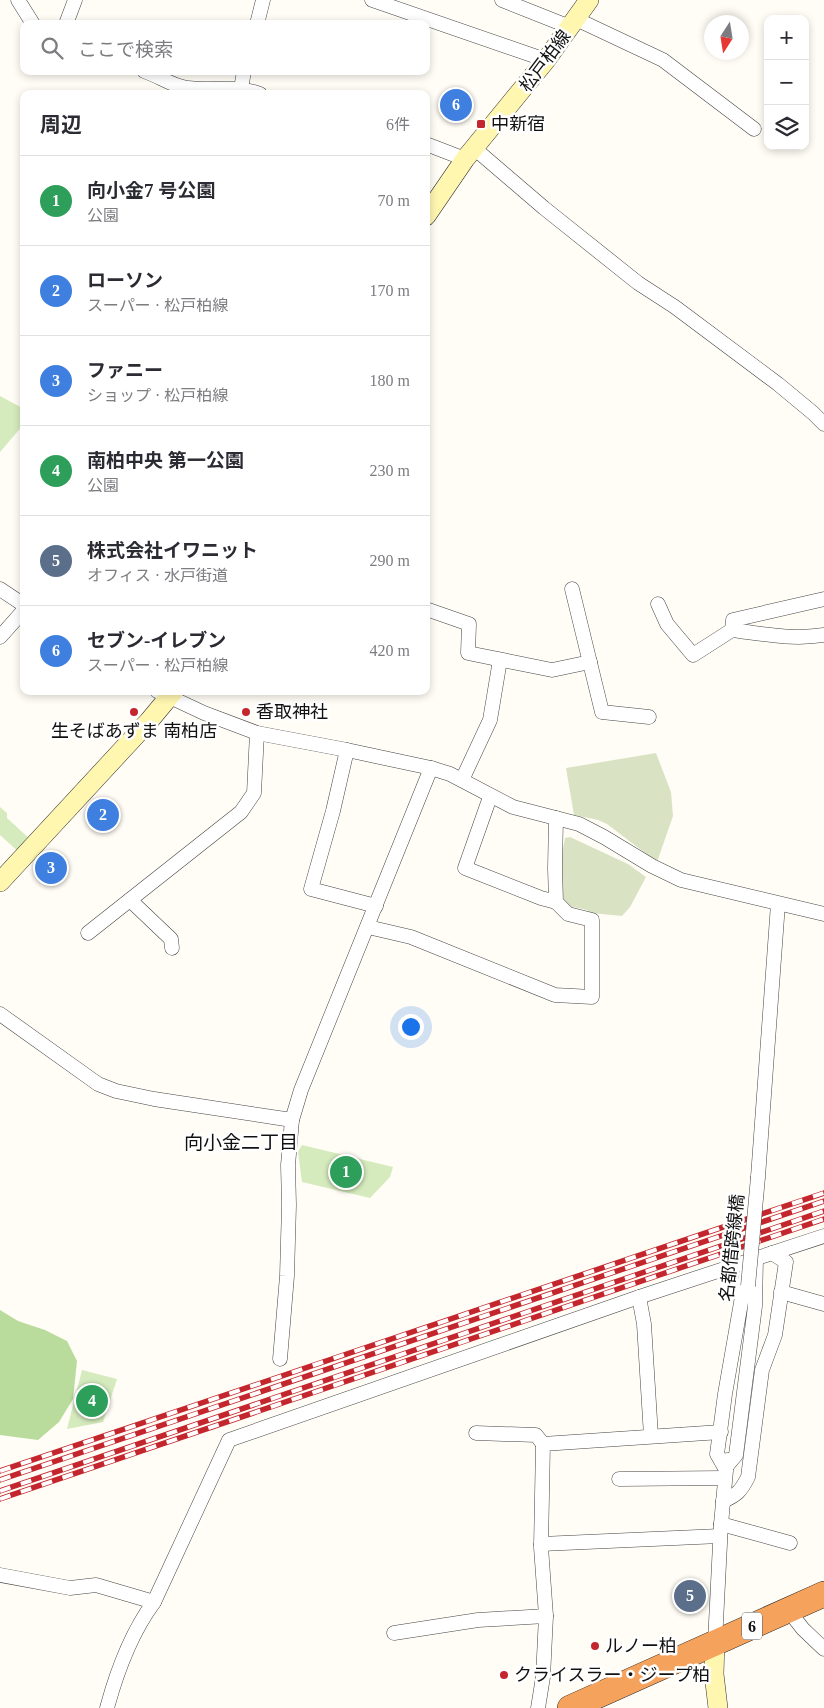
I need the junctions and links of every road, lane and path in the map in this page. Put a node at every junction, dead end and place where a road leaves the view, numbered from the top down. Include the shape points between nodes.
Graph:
1 (18, 0) edge
2 (75, 0) edge
3 (262, 0) edge
4 (372, 0) edge
5 (502, 0) edge
6 (588, 0) edge
7 (30, 20) edge
8 (68, 20) edge
9 (258, 20) edge
10 (573, 23) junction
11 (546, 60) junction
12 (153, 75) edge
13 (243, 75) edge
14 (241, 89) junction
15 (205, 90) edge
16 (205, 90) edge
17 (245, 90) edge
18 (754, 129) dead end
19 (430, 145) edge
20 (470, 153) junction
21 (430, 210) edge
22 (824, 424) edge
23 (0, 589) edge
24 (572, 590) dead end
25 (824, 599) edge
26 (20, 602) edge
27 (658, 604) dead end
28 (430, 609) edge
29 (20, 614) edge
30 (732, 630) junction
31 (824, 635) edge
32 (0, 637) edge
33 (500, 660) junction
34 (590, 662) junction
35 (165, 695) edge
36 (171, 695) edge
37 (649, 717) dead end
38 (257, 733) junction
39 (347, 750) junction
40 (431, 768) junction
41 (462, 780) junction
42 (490, 797) junction
43 (556, 818) junction
44 (0, 882) edge
45 (130, 900) junction
46 (556, 902) junction
47 (778, 904) junction
48 (376, 906) junction
49 (824, 914) edge
50 (368, 927) junction
51 (88, 933) dead end
52 (172, 948) dead end
53 (2, 1020) edge
54 (292, 1120) junction
55 (824, 1236) edge
56 (772, 1253) junction
57 (752, 1260) junction
58 (781, 1292) junction
59 (639, 1298) junction
60 (824, 1304) edge
61 (280, 1359) dead end
62 (721, 1432) junction
63 (476, 1433) dead end
64 (651, 1436) junction
65 (543, 1444) junction
66 (726, 1466) junction
67 (619, 1479) dead end
68 (723, 1501) junction
69 (721, 1530) junction
70 (790, 1542) dead end
71 (541, 1544) junction
72 (0, 1575) edge
73 (824, 1594) edge
74 (154, 1602) junction
75 (788, 1610) junction
76 (546, 1616) junction
77 (394, 1633) dead end
78 (715, 1642) junction
79 (824, 1649) edge
80 (108, 1708) edge
81 (538, 1708) edge
82 (570, 1708) edge
83 (718, 1708) edge

1 - 7 street
2 - 8 street
3 - 9 street
4 - 11 street
5 - 10 street
6 - 10 main road, 松戸柏線
10 - 11 main road, 松戸柏線
10 - 18 street via 663,60
11 - 20 main road, 松戸柏線
12 - 15 street via 184,88
13 - 14 street
14 - 16 street
14 - 17 street
19 - 20 street
20 - 21 main road, 松戸柏線
20 - 22 street via 638,283 785,390
23 - 26 street
24 - 34 street
25 - 30 street via 733,620
27 - 30 street via 667,624 693,656
28 - 33 street via 469,624 468,653
29 - 32 street
30 - 31 street via 788,638
33 - 34 street via 552,670
33 - 41 street via 490,720
34 - 37 street via 602,712
35 - 44 main road
36 - 38 street via 204,713
38 - 39 street
38 - 45 street via 254,793 241,812
39 - 40 street
39 - 48 street via 311,889
40 - 41 street
40 - 48 street
41 - 42 street
42 - 43 street via 513,807
42 - 46 street via 465,868
43 - 46 street
43 - 47 street via 604,836 681,880
45 - 51 street
45 - 52 street via 171,939
46 - 50 street via 568,914 592,920 592,997 555,995 411,937
47 - 49 street
47 - 66 street, 名都借跨線橋, bridge via 748,1286
48 - 50 street
50 - 54 street via 301,1090
53 - 54 street via 98,1084 116,1091
54 - 61 street via 288,1166 287,1276
55 - 56 street
56 - 57 street
56 - 58 street via 786,1262
57 - 59 street
57 - 62 street via 725,1394
57 - 66 street via 755,1306 736,1455
58 - 60 street
58 - 68 street via 775,1335 762,1370 748,1477 736,1496
59 - 64 street via 644,1324
59 - 74 street via 230,1440
62 - 64 street
62 - 66 street via 717,1454
63 - 65 street via 536,1435
64 - 65 street
65 - 71 street
66 - 67 street
66 - 68 street
68 - 69 street
69 - 70 street
69 - 71 street
69 - 78 street
71 - 76 street
72 - 74 street via 70,1588 96,1585
73 - 75 highway, 6
74 - 80 street via 142,1618 128,1648 115,1679
75 - 78 highway, 6
75 - 79 street
76 - 77 street via 478,1620
76 - 81 street
78 - 82 highway, 6
78 - 83 main road

